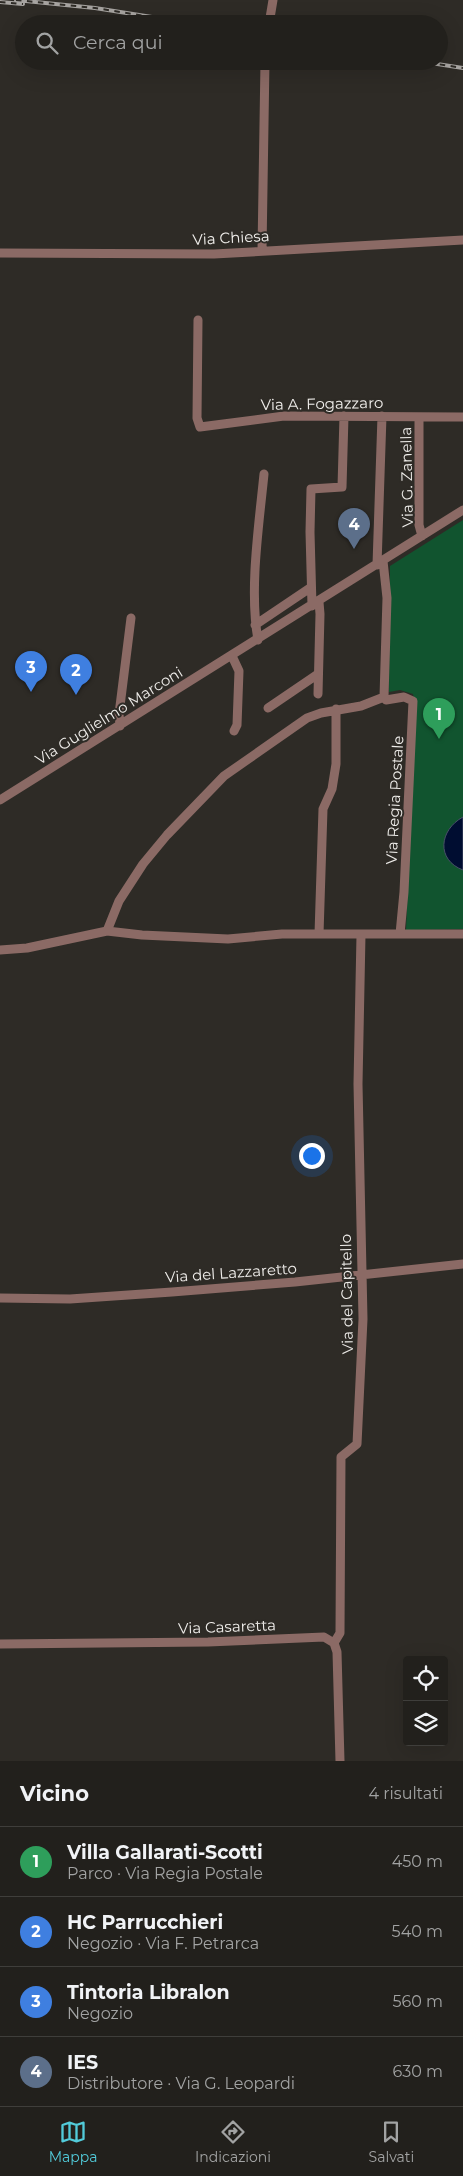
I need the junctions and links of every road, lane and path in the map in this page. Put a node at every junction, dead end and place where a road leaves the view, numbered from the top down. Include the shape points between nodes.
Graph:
1 (273, 0) edge
2 (270, 15) edge
3 (265, 70) edge
4 (463, 240) edge
5 (262, 250) junction
6 (0, 253) edge
7 (198, 320) dead end
8 (344, 416) junction
9 (382, 416) junction
10 (419, 417) junction
11 (463, 418) edge
12 (264, 474) dead end
13 (463, 510) edge
14 (422, 536) junction
15 (380, 563) junction
16 (310, 588) junction
17 (315, 604) junction
18 (131, 618) dead end
19 (256, 625) junction
20 (258, 640) junction
21 (232, 656) junction
22 (318, 674) junction
23 (318, 694) dead end
24 (384, 697) junction
25 (268, 708) dead end
26 (336, 710) junction
27 (120, 726) junction
28 (234, 731) dead end
29 (0, 800) edge
30 (107, 931) junction
31 (319, 934) junction
32 (400, 934) junction
33 (463, 934) edge
34 (361, 935) junction
35 (0, 950) edge
36 (463, 1264) edge
37 (363, 1276) junction
38 (0, 1298) edge
39 (0, 1644) edge
40 (334, 1644) junction
41 (340, 1761) edge

1 - 2 street
3 - 5 street
4 - 5 street, Via Chiesa
5 - 6 street, Via Chiesa via 214,254
7 - 8 street, Via A. Fogazzaro via 197,418 200,427 284,416
8 - 9 street, Via A. Fogazzaro
8 - 16 street via 342,487 312,489
9 - 10 street, Via A. Fogazzaro
9 - 15 street
10 - 11 street, Via A. Fogazzaro
10 - 14 street, Via G. Zanella via 419,525
12 - 19 street
13 - 14 street, Via Guglielmo Marconi
14 - 15 street, Via Guglielmo Marconi
15 - 17 street, Via Guglielmo Marconi
15 - 24 street via 387,598
16 - 17 street
16 - 19 street
17 - 20 street, Via Guglielmo Marconi
17 - 22 street via 320,614
18 - 27 street
19 - 20 street
20 - 21 street, Via Guglielmo Marconi
21 - 27 street, Via Guglielmo Marconi
21 - 28 street via 239,672
22 - 23 street
22 - 25 street
24 - 26 street, Via Regia Postale via 361,706
24 - 32 street, Via Regia Postale via 386,700 404,697 413,701
26 - 30 street, Via Regia Postale via 307,718 224,776 143,864 119,901
26 - 31 street via 336,764 332,789 323,809
27 - 29 street, Via Guglielmo Marconi
30 - 31 street via 228,938
30 - 35 street via 27,948
31 - 34 street
32 - 33 street
32 - 34 street
34 - 37 street, Via del Capitello via 358,1100
36 - 37 street, Via del Lazzaretto
37 - 38 street, Via del Lazzaretto via 70,1299
37 - 40 street, Via del Capitello via 360,1420 358,1444 341,1457 340,1633
39 - 40 street, Via Casaretta via 324,1637
40 - 41 street via 337,1652

